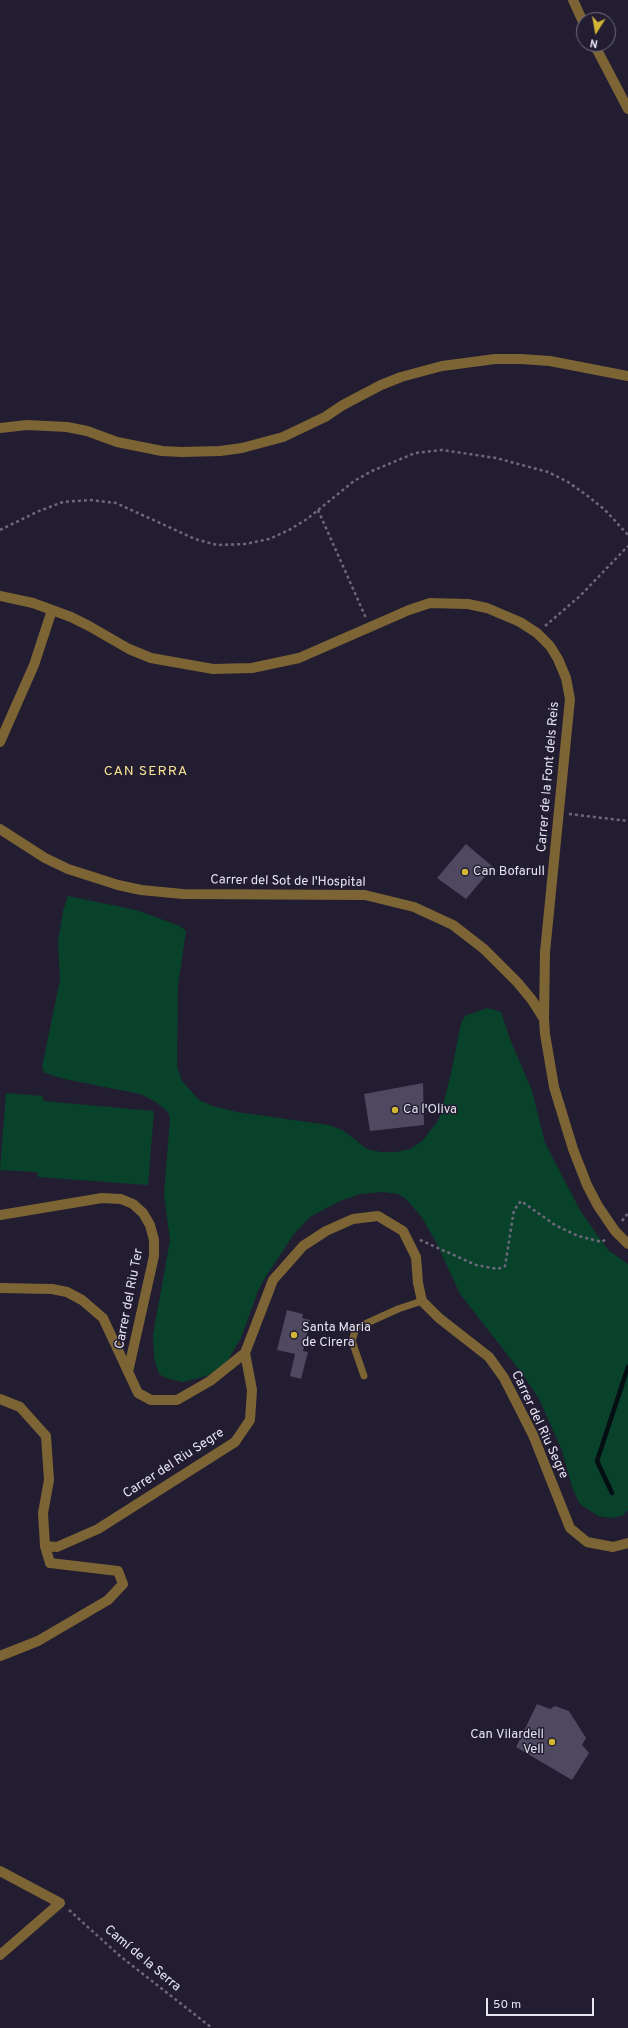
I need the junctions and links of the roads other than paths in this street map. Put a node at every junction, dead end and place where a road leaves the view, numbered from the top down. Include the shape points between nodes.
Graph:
1 (574, 0) edge
2 (579, 12) edge
3 (598, 52) edge
4 (628, 109) edge
5 (628, 376) edge
6 (0, 428) edge
7 (0, 596) edge
8 (52, 610) junction
9 (0, 742) edge
10 (0, 829) edge
11 (544, 1019) junction
12 (0, 1215) edge
13 (628, 1244) edge
14 (0, 1288) edge
15 (422, 1301) junction
16 (245, 1353) junction
17 (128, 1372) junction
18 (364, 1376) dead end
19 (0, 1399) edge
20 (628, 1542) edge
21 (46, 1546) junction
22 (0, 1656) edge
23 (0, 1871) edge
24 (0, 1955) edge

1 - 2 street
3 - 4 street
5 - 6 street via 550,361 521,359 495,359 442,366 381,385 283,437 220,451 162,451 117,442 67,427 27,425
7 - 8 street, Carrer de la Font dels Reis
8 - 9 street via 34,665
8 - 11 street, Carrer de la Font dels Reis via 151,658 213,669 252,668 286,661 430,603 468,604 498,612 537,633 558,659 566,678 570,699 545,952
10 - 11 street, Carrer del Sot de l'Hospital via 68,869 141,890 183,894 350,894 365,895 414,907 453,925 484,949 518,983
11 - 13 street, Carrer de la Font dels Reis via 554,1087 586,1185 615,1231
12 - 17 street, Carrer del Riu Ter via 102,1198 121,1199 133,1204 143,1213 154,1240 154,1256
14 - 17 street via 52,1289 67,1292 82,1300 103,1318
15 - 16 street via 416,1257 403,1231 378,1216 353,1219 326,1231 303,1246 273,1280
15 - 18 lane via 356,1328 352,1341
15 - 20 street, Carrer del Riu Segre via 439,1318 489,1357 504,1378 533,1435 570,1528 587,1542 613,1547
16 - 17 street via 210,1381 177,1400 151,1400 138,1393
16 - 21 street, Carrer del Riu Segre via 252,1390 250,1420 235,1442 98,1529 57,1547
19 - 21 street via 20,1407 46,1436 49,1480 43,1513
21 - 22 street via 50,1563 118,1571 123,1584 108,1600 38,1641
23 - 24 street via 60,1903

